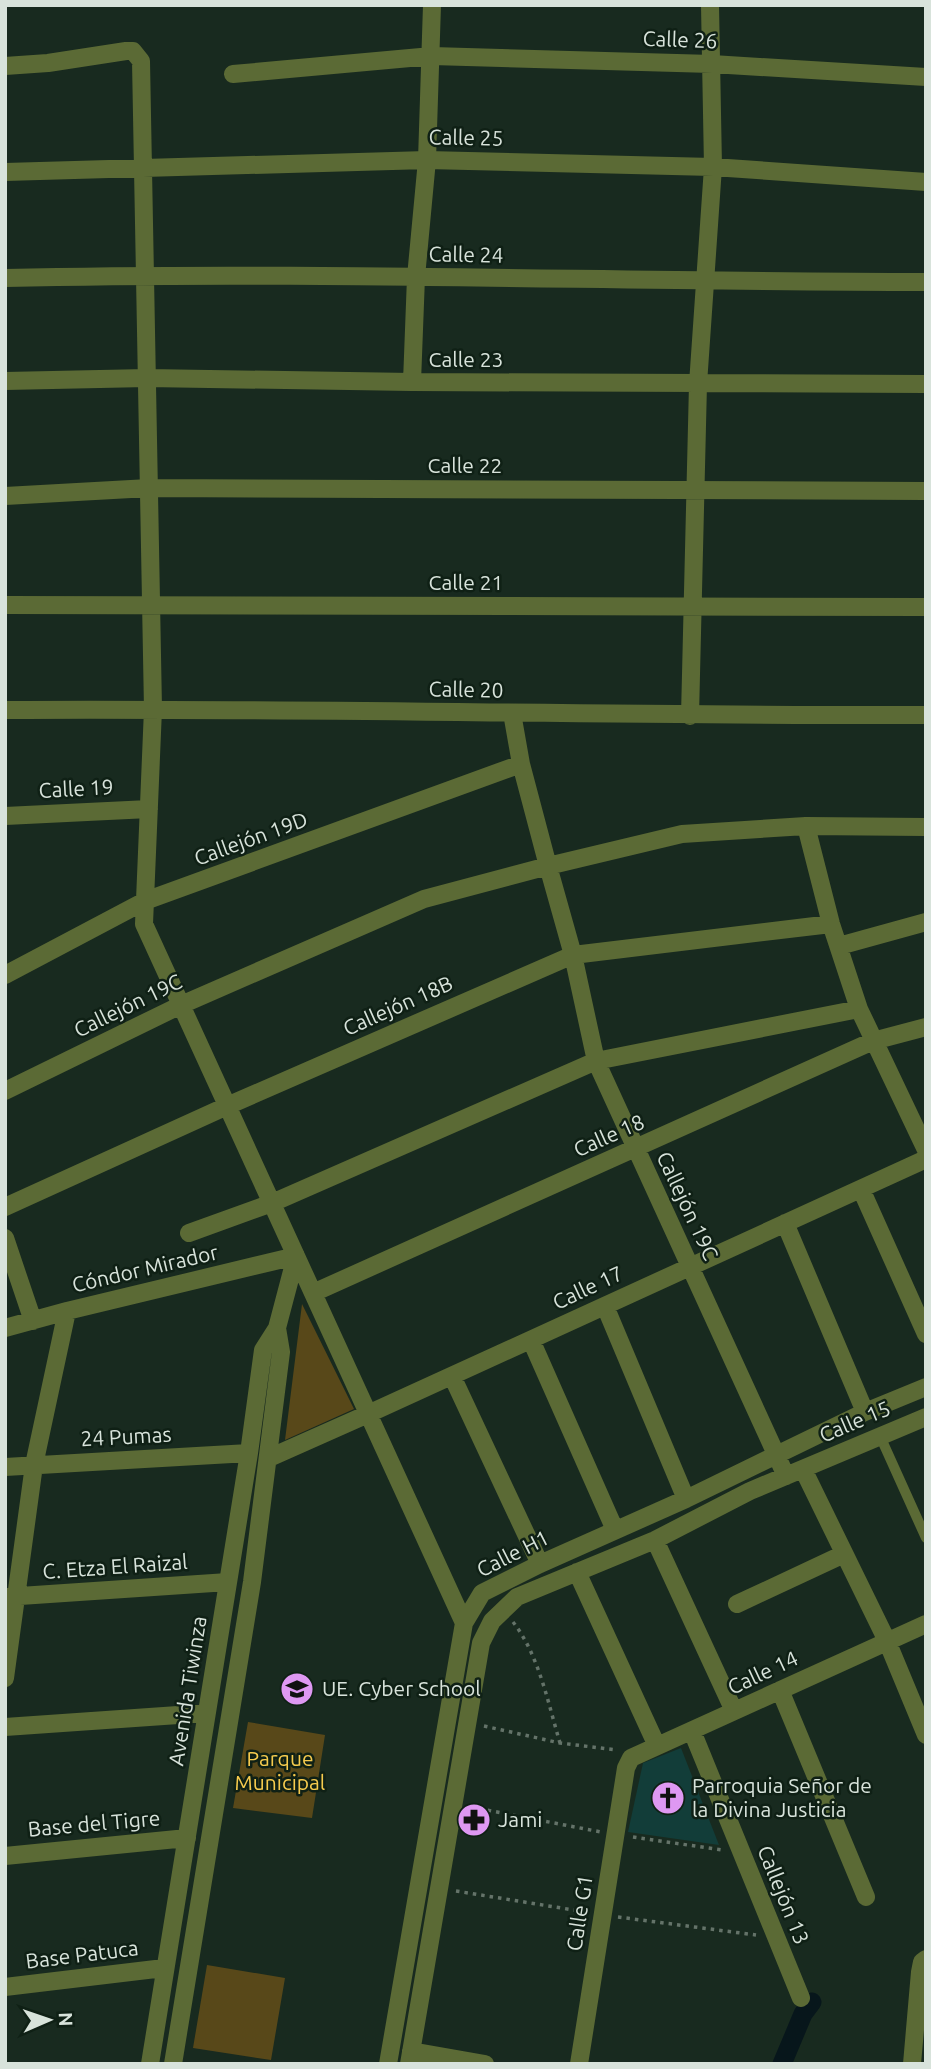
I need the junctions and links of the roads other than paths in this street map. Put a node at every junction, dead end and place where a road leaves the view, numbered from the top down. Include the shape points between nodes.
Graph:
1 (432, 5) edge
2 (710, 5) edge
3 (432, 56) junction
4 (712, 64) junction
5 (5, 66) edge
6 (233, 74) dead end
7 (926, 77) edge
8 (427, 160) junction
9 (713, 167) junction
10 (143, 169) junction
11 (5, 172) edge
12 (926, 182) edge
13 (145, 275) junction
14 (416, 277) junction
15 (5, 278) edge
16 (705, 282) junction
17 (926, 282) edge
18 (147, 378) junction
19 (5, 381) edge
20 (412, 382) junction
21 (698, 384) junction
22 (926, 384) edge
23 (149, 488) junction
24 (695, 490) junction
25 (926, 491) edge
26 (5, 496) edge
27 (5, 606) edge
28 (151, 606) junction
29 (692, 607) junction
30 (926, 607) edge
31 (153, 709) junction
32 (5, 710) edge
33 (512, 713) junction
34 (926, 715) edge
35 (690, 716) junction
36 (521, 764) junction
37 (149, 808) junction
38 (5, 816) edge
39 (806, 826) junction
40 (926, 827) edge
41 (548, 866) junction
42 (145, 901) junction
43 (926, 922) edge
44 (831, 924) junction
45 (839, 946) junction
46 (573, 955) junction
47 (5, 975) edge
48 (181, 1005) junction
49 (859, 1009) junction
50 (926, 1027) edge
51 (873, 1041) junction
52 (596, 1061) junction
53 (5, 1091) edge
54 (227, 1106) junction
55 (635, 1149) junction
56 (926, 1150) edge
57 (926, 1159) edge
58 (861, 1189) junction
59 (272, 1203) junction
60 (5, 1207) edge
61 (785, 1223) junction
62 (189, 1233) dead end
63 (7, 1248) edge
64 (296, 1256) junction
65 (691, 1267) junction
66 (313, 1293) junction
67 (604, 1306) junction
68 (67, 1311) junction
69 (33, 1321) junction
70 (5, 1328) edge
71 (276, 1328) junction
72 (926, 1335) edge
73 (531, 1340) junction
74 (452, 1376) junction
75 (926, 1387) edge
76 (865, 1412) junction
77 (368, 1415) junction
78 (926, 1416) edge
79 (880, 1436) junction
80 (249, 1453) junction
81 (777, 1455) junction
82 (269, 1458) junction
83 (34, 1465) junction
84 (5, 1467) edge
85 (803, 1469) junction
86 (786, 1476) junction
87 (686, 1499) junction
88 (615, 1530) junction
89 (926, 1538) edge
90 (655, 1539) junction
91 (844, 1555) junction
92 (540, 1564) junction
93 (577, 1572) junction
94 (228, 1582) junction
95 (10, 1597) edge
96 (737, 1604) dead end
97 (464, 1623) junction
98 (926, 1624) edge
99 (887, 1641) junction
100 (5, 1678) edge
101 (780, 1690) junction
102 (734, 1712) junction
103 (207, 1713) junction
104 (5, 1727) edge
105 (692, 1731) junction
106 (926, 1735) edge
107 (657, 1746) junction
108 (629, 1763) joint
109 (187, 1838) junction
110 (5, 1856) edge
111 (866, 1898) dead end
112 (924, 1961) edge
113 (164, 1968) junction
114 (5, 1987) edge
115 (801, 1998) dead end
116 (917, 2053) edge
117 (410, 2057) edge
118 (150, 2064) edge
119 (173, 2064) edge
120 (388, 2064) edge
121 (485, 2064) edge
122 (579, 2064) edge

1 - 3 street
2 - 4 street
3 - 4 street, Calle 26
3 - 6 street, Calle 26
3 - 8 street
4 - 7 street, Calle 26
4 - 9 street
5 - 10 street via 133,51 141,61
8 - 9 street, Calle 25
8 - 10 street, Calle 25
8 - 14 street
9 - 12 street, Calle 25
9 - 16 street
10 - 11 street, Calle 25
10 - 13 street
13 - 14 street, Calle 24
13 - 15 street, Calle 24
13 - 18 street
14 - 16 street, Calle 24
14 - 20 street
16 - 17 street, Calle 24
16 - 21 street
18 - 19 street, Calle 23
18 - 20 street, Calle 23
18 - 23 street
20 - 21 street, Calle 23
21 - 22 street, Calle 23
21 - 24 street
23 - 24 street, Calle 22
23 - 26 street, Calle 22
23 - 28 street
24 - 25 street, Calle 22
24 - 29 street
27 - 28 street, Calle 21
28 - 29 street, Calle 21
28 - 31 street
29 - 30 street, Calle 21
29 - 35 street
31 - 32 street, Calle 20
31 - 33 street, Calle 20
31 - 37 street
33 - 35 street, Calle 20
33 - 36 street
34 - 35 street, Calle 20
36 - 41 street
36 - 42 street, Callejón 19D
37 - 38 street, Calle 19
37 - 42 street
39 - 40 street, Callejón 19C
39 - 41 street, Callejón 19C via 682,834
39 - 44 street
41 - 46 street, Callejón 19C
41 - 48 street, Callejón 19C via 424,899
42 - 47 street, Callejón 19D
42 - 48 street via 144,924
43 - 45 street
44 - 45 street
44 - 46 street, Callejón 18B
45 - 49 street
46 - 52 street, Callejón 19C
46 - 54 street, Callejón 18B
48 - 53 street, Callejón 19C
48 - 54 street
49 - 51 street
49 - 52 street
50 - 51 street, Calle 18
51 - 55 street, Calle 18
51 - 56 street
52 - 55 street, Callejón 19C
52 - 59 street
54 - 59 street
54 - 60 street, Callejón 18B
55 - 65 street, Callejón 19C
55 - 66 street, Calle 18
57 - 58 street, Calle 17
58 - 61 street, Calle 17
58 - 72 street
59 - 62 street
59 - 64 street
61 - 65 street, Calle 17
61 - 76 street
63 - 69 street
64 - 66 street
64 - 68 street, Cóndor Mirador
64 - 71 street, Avenida Tiwinza
65 - 67 street, Calle 17
65 - 81 street, Callejón 19C
66 - 77 street
67 - 73 street, Calle 17
67 - 87 street
68 - 69 street, Cóndor Mirador
68 - 83 street
69 - 70 street, Cóndor Mirador
71 - 80 street, Avenida Tiwinza via 263,1350
71 - 82 street, Avenida Tiwinza via 281,1352
73 - 74 street, Calle 17
73 - 88 street
74 - 77 street, Calle 17
74 - 92 street
75 - 76 street, Calle H1
76 - 81 street, Calle H1
77 - 82 street, Calle 17
77 - 97 street
78 - 79 street, Calle 15
79 - 85 street, Calle 15
79 - 89 lane
80 - 83 street, 24 Pumas
80 - 94 street, Avenida Tiwinza
81 - 86 street, Callejón 19C
81 - 87 street, Calle H1
82 - 119 street, Avenida Tiwinza
83 - 84 street, 24 Pumas
83 - 95 street
85 - 86 street, Calle H1
85 - 91 street
86 - 90 street, Calle H1
87 - 88 street, Calle H1
88 - 92 street, Calle H1
90 - 93 street, Calle H1
90 - 102 street
91 - 96 street
91 - 99 street
92 - 97 street, Calle H1 via 482,1593
93 - 107 street
93 - 117 street, Calle H1 via 517,1597 492,1621 481,1643
94 - 95 street, C. Etza El Raizal
94 - 103 street, Avenida Tiwinza
95 - 100 street
97 - 120 street, Calle H1
98 - 99 street, Calle 14
99 - 101 street, Calle 14
99 - 106 street
101 - 102 street, Calle 14
101 - 111 street
102 - 105 street, Calle 14
103 - 104 street
103 - 109 street, Avenida Tiwinza
105 - 107 street, Calle 14
105 - 115 street, Callejón 13
107 - 108 street, Calle 14
108 - 122 street, Calle G1
109 - 110 street, Base del Tigre
109 - 113 street, Avenida Tiwinza
112 - 116 street
113 - 114 street, Base Patuca
113 - 118 street, Avenida Tiwinza
117 - 121 street

